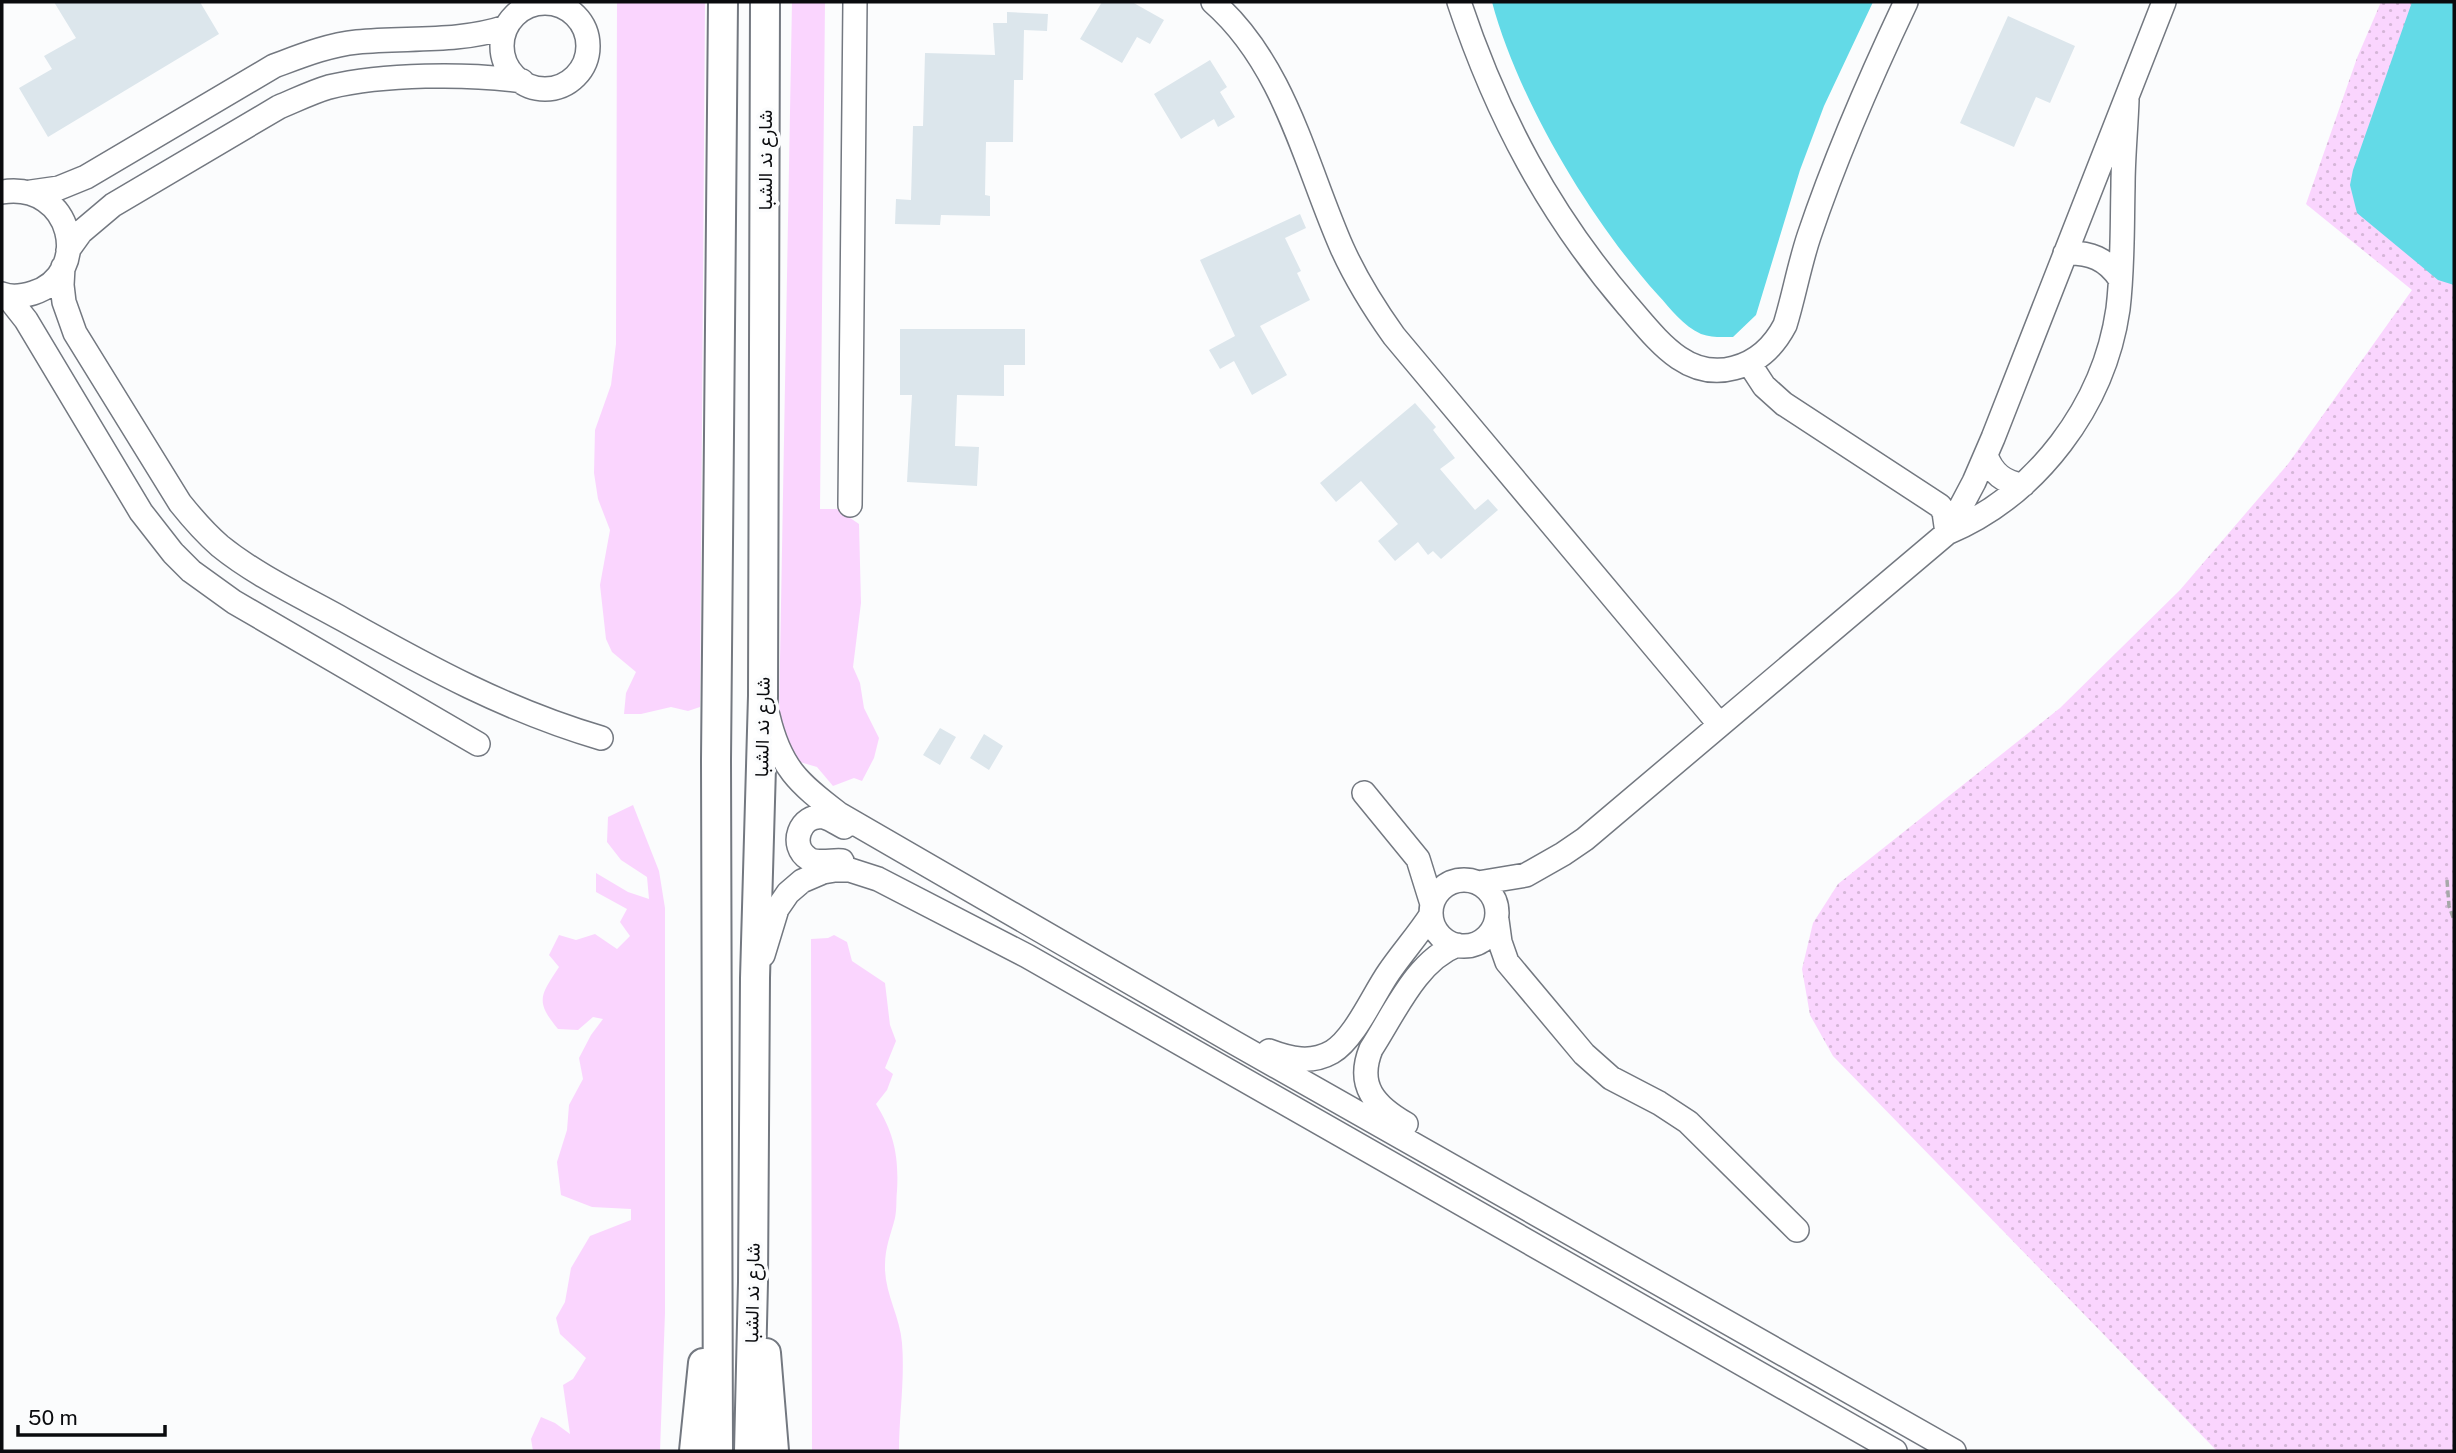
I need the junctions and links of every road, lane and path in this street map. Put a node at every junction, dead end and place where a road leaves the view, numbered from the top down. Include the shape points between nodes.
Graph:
1 (723, 2) edge
2 (765, 2) edge
3 (855, 2) edge
4 (1213, 2) edge
5 (1459, 2) edge
6 (1906, 2) edge
7 (2164, 2) edge
8 (581, 12) edge
9 (517, 13) edge
10 (522, 81) junction
11 (2127, 100) junction
12 (721, 178) junction
13 (2, 192) edge
14 (31, 192) junction
15 (764, 248) junction
16 (2065, 253) junction
17 (66, 258) junction
18 (2120, 279) junction
19 (4, 295) edge
20 (1749, 363) junction
21 (1986, 455) junction
22 (2023, 485) junction
23 (850, 505) dead end
24 (1947, 533) junction
25 (763, 696) junction
26 (1720, 725) junction
27 (601, 738) dead end
28 (478, 744) dead end
29 (1364, 793) dead end
30 (1418, 859) junction
31 (936, 868) junction
32 (1526, 875) junction
33 (2447, 880) dead end
34 (1470, 881) junction
35 (918, 898) junction
36 (1431, 909) junction
37 (1497, 918) junction
38 (2454, 920) edge
39 (1460, 946) junction
40 (1507, 962) junction
41 (755, 978) junction
42 (1235, 1043) junction
43 (1491, 1187) junction
44 (1797, 1230) dead end
45 (753, 1282) junction
46 (1707, 1311) junction
47 (718, 1314) junction
48 (1692, 1336) junction
49 (694, 1451) edge
50 (718, 1451) edge
51 (749, 1451) edge
52 (774, 1451) edge
53 (1895, 1451) edge
54 (1954, 1451) edge

1 - 12 main road, شارع ند الشبا
2 - 15 main road, شارع ند الشبا
3 - 23 street
4 - 26 street via 1246,38 1271,77 1342,247 1394,336
5 - 20 street via 1520,150 1559,217 1610,285 1683,362 1710,371
6 - 20 street via 1823,199 1785,325 1773,344
7 - 11 street
8 - 9 street via 554,3 536,3
8 - 10 street via 589,46 580,71 559,86 534,87
9 - 10 street via 502,41 510,71
9 - 14 street via 482,34 355,42 307,53 274,66 73,183
10 - 17 street via 386,79 347,83 309,94 113,205 81,232
11 - 16 street
11 - 18 street
12 - 15 main road via 741,179 751,187 755,237
12 - 47 main road, شارع ند الشبا
13 - 14 street
14 - 17 street via 60,214 68,231
15 - 25 main road, شارع ند الشبا
16 - 18 street via 2103,260
16 - 21 street
17 - 19 street via 53,281 40,291
17 - 27 street via 64,302 82,347 180,503 221,547 463,685 553,724
18 - 22 street via 2113,331 2092,393 2056,450
19 - 28 street via 26,320 141,512 191,571 234,602
20 - 24 street via 1764,386 1784,404 1940,506
21 - 22 street via 1998,476
21 - 24 street
22 - 24 street via 1978,518
24 - 26 street
25 - 31 street via 777,750 800,782 839,814
25 - 41 main road, شارع ند الشبا
26 - 32 street via 1605,824
29 - 30 street
30 - 34 street
30 - 36 street
31 - 35 street via 892,854 827,818 813,818 801,827 799,848 809,859 870,865 891,875
31 - 42 street
32 - 34 street
32 - 37 street
33 - 38 path
34 - 36 street via 1446,885
34 - 37 street via 1485,887 1494,900
35 - 41 street via 850,870 811,877 781,900
35 - 48 street
36 - 39 street via 1436,931
36 - 42 street via 1347,1038 1331,1052 1299,1060
37 - 39 street via 1485,939
37 - 40 street
39 - 40 street
39 - 43 street via 1437,955 1422,969 1367,1059 1367,1081 1375,1101 1392,1116 1462,1157
40 - 44 street via 1597,1067 1688,1122
41 - 45 main road, شارع ند الشبا
42 - 43 street
43 - 46 street
45 - 51 main road, شارع ند الشبا
45 - 52 main road via 764,1338
46 - 48 street
46 - 54 street
47 - 49 main road via 702,1367
47 - 50 main road, شارع ند الشبا
48 - 53 street

